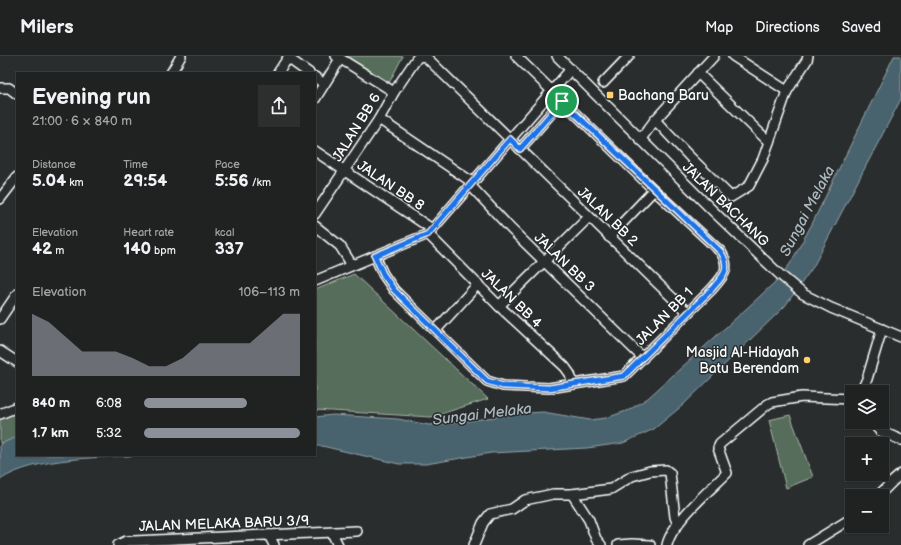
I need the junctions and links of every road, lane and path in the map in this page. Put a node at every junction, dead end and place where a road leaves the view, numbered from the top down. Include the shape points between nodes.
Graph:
1 (181, 56) edge
2 (421, 56) edge
3 (516, 56) edge
4 (557, 56) edge
5 (628, 56) edge
6 (714, 56) edge
7 (733, 56) edge
8 (808, 56) edge
9 (288, 57) edge
10 (338, 57) edge
11 (571, 69) junction
12 (174, 72) edge
13 (279, 72) edge
14 (308, 72) edge
15 (698, 73) junction
16 (316, 78) edge
17 (603, 83) dead end
18 (324, 84) junction
19 (0, 88) edge
20 (552, 90) junction
21 (788, 91) junction
22 (394, 92) junction
23 (16, 93) edge
24 (316, 97) edge
25 (562, 101) junction
26 (379, 119) junction
27 (655, 120) junction
28 (510, 139) junction
29 (640, 140) junction
30 (769, 142) junction
31 (520, 149) junction
32 (316, 152) edge
33 (345, 171) junction
34 (16, 178) edge
35 (471, 183) junction
36 (654, 190) junction
37 (0, 199) edge
38 (316, 213) edge
39 (589, 217) junction
40 (316, 227) edge
41 (430, 231) junction
42 (609, 237) junction
43 (375, 256) junction
44 (544, 261) junction
45 (352, 265) junction
46 (316, 281) edge
47 (478, 284) junction
48 (16, 295) edge
49 (499, 306) junction
50 (687, 312) junction
51 (0, 319) edge
52 (882, 329) junction
53 (436, 330) junction
54 (901, 337) edge
55 (0, 350) edge
56 (643, 358) junction
57 (16, 361) edge
58 (573, 384) junction
59 (864, 385) edge
60 (845, 399) edge
61 (16, 407) edge
62 (0, 414) edge
63 (878, 429) edge
64 (901, 440) edge
65 (901, 474) edge
66 (885, 489) edge
67 (572, 494) junction
68 (845, 522) edge
69 (678, 525) junction
70 (357, 531) dead end
71 (332, 533) junction
72 (269, 535) junction
73 (205, 541) edge
74 (142, 543) edge
75 (118, 545) edge
76 (274, 545) edge
77 (338, 545) edge
78 (474, 545) edge
79 (600, 545) edge
80 (618, 545) edge
81 (650, 545) edge
82 (667, 545) edge
83 (808, 545) edge

1 - 12 street
2 - 22 street, JALAN BB 6
2 - 28 street, JALAN BB 6 via 426,57
3 - 20 street, JALAN BB 1
4 - 11 street, JALAN BACHANG
5 - 17 street
6 - 15 street
7 - 21 street
8 - 21 street
9 - 13 street
9 - 14 street
10 - 18 street
10 - 22 street
11 - 20 street
11 - 29 street, JALAN BACHANG
15 - 27 street
15 - 30 street
16 - 18 street
18 - 24 street
19 - 23 street via 9,88
20 - 25 street, JALAN BB 1
20 - 28 street
21 - 30 street
22 - 26 street, JALAN BB 6
25 - 31 street
25 - 36 street, JALAN BB 1
26 - 33 street, JALAN BB 6
26 - 35 street, JALAN BB 3
27 - 29 street
27 - 30 street via 731,197 749,186
28 - 31 street, JALAN BB 2
28 - 35 street
29 - 52 street, JALAN BACHANG via 803,294
31 - 39 street, JALAN BB 2
32 - 33 street, JALAN BB 8
33 - 38 street, JALAN BB 6
33 - 41 street, JALAN BB 8
34 - 37 street
35 - 41 street
35 - 44 street, JALAN BB 3 via 511,229
36 - 42 street
36 - 50 street, JALAN BB 1 via 721,252 725,259 723,276
39 - 42 street, JALAN BB 2
39 - 44 street
40 - 45 street via 340,246
41 - 43 street
41 - 47 street, JALAN BB 4
42 - 50 street, JALAN BB 2
43 - 45 street
43 - 53 street, JALAN BB 1 via 394,290
44 - 49 street
44 - 56 street, JALAN BB 3
45 - 46 street
47 - 49 street, JALAN BB 4
47 - 53 street
48 - 51 street
49 - 58 street, JALAN BB 4 via 565,367
50 - 56 street, JALAN BB 1
52 - 54 street, JALAN BACHANG
52 - 59 street
53 - 58 street, JALAN BB 1 via 487,381 503,386 549,388
55 - 57 street
56 - 58 street, JALAN BB 1 via 624,376
60 - 69 street via 802,397 768,404 720,444 718,448 727,473
61 - 62 street
63 - 64 street
65 - 66 street
67 - 69 street via 611,489 632,476 666,470 670,473
67 - 78 street via 535,497 525,500 512,510 490,514
67 - 79 street via 589,520
68 - 83 street
69 - 82 street
70 - 71 street, JALAN MELAKA BARU 3/9
71 - 72 street, JALAN MELAKA BARU 3/9
71 - 77 street
72 - 73 street, JALAN MELAKA BARU 3/9
72 - 76 street
73 - 74 street, JALAN MELAKA BARU 3/9
74 - 75 street, JALAN MELAKA BARU 3/9 via 126,542
80 - 81 street

